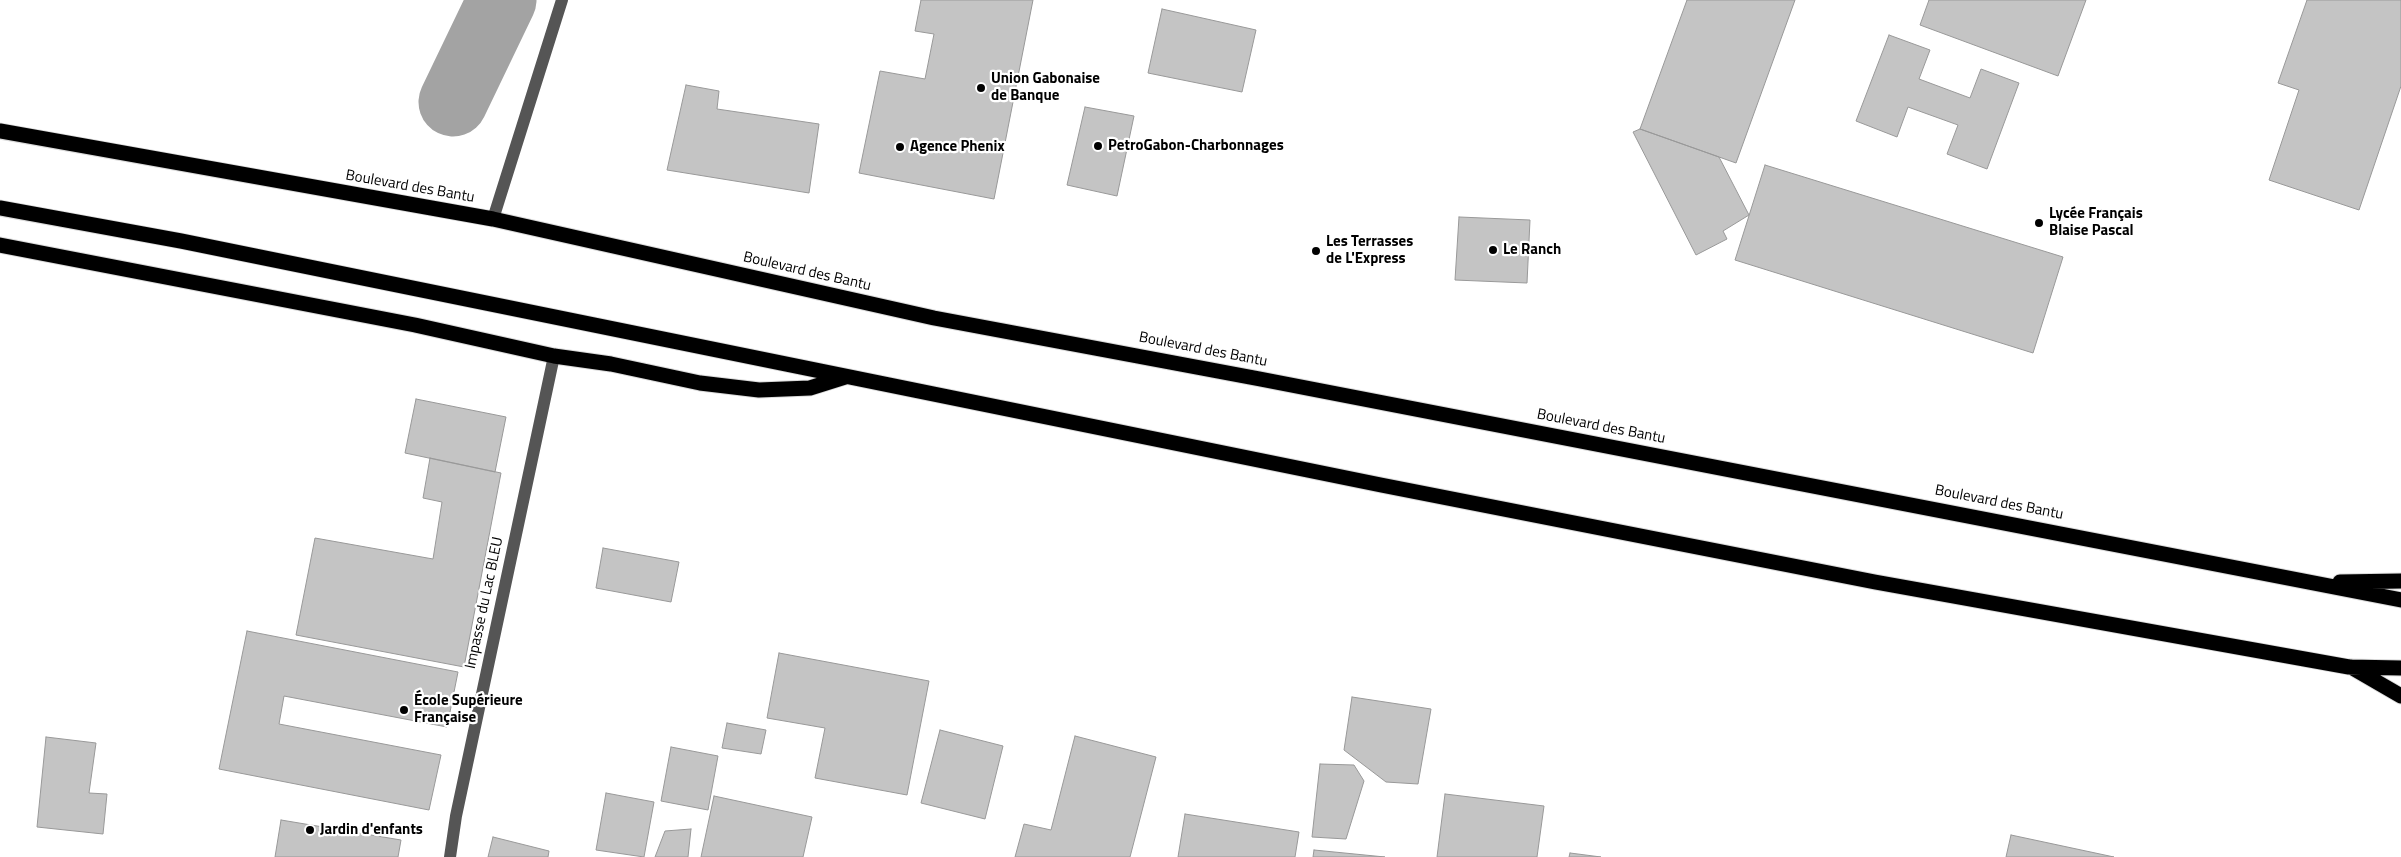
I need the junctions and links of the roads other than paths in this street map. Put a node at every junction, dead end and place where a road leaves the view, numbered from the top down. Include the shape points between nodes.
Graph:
1 (562, 0) edge
2 (0, 131) edge
3 (0, 208) edge
4 (493, 219) junction
5 (0, 245) edge
6 (554, 356) junction
7 (845, 377) junction
8 (2401, 581) edge
9 (2304, 582) junction
10 (2401, 600) edge
11 (2349, 667) junction
12 (2401, 668) edge
13 (2401, 696) edge
14 (450, 857) edge

1 - 4 street
2 - 4 highway, Boulevard des Bantu
3 - 7 highway via 200,245
4 - 9 highway, Boulevard des Bantu via 934,318
5 - 6 highway via 415,325
6 - 7 highway via 700,383 759,390 810,388
6 - 14 street, Impasse du Lac BLEU
7 - 11 highway via 1875,582
8 - 9 highway
9 - 10 highway, Boulevard des Bantu
11 - 12 highway
11 - 13 highway

